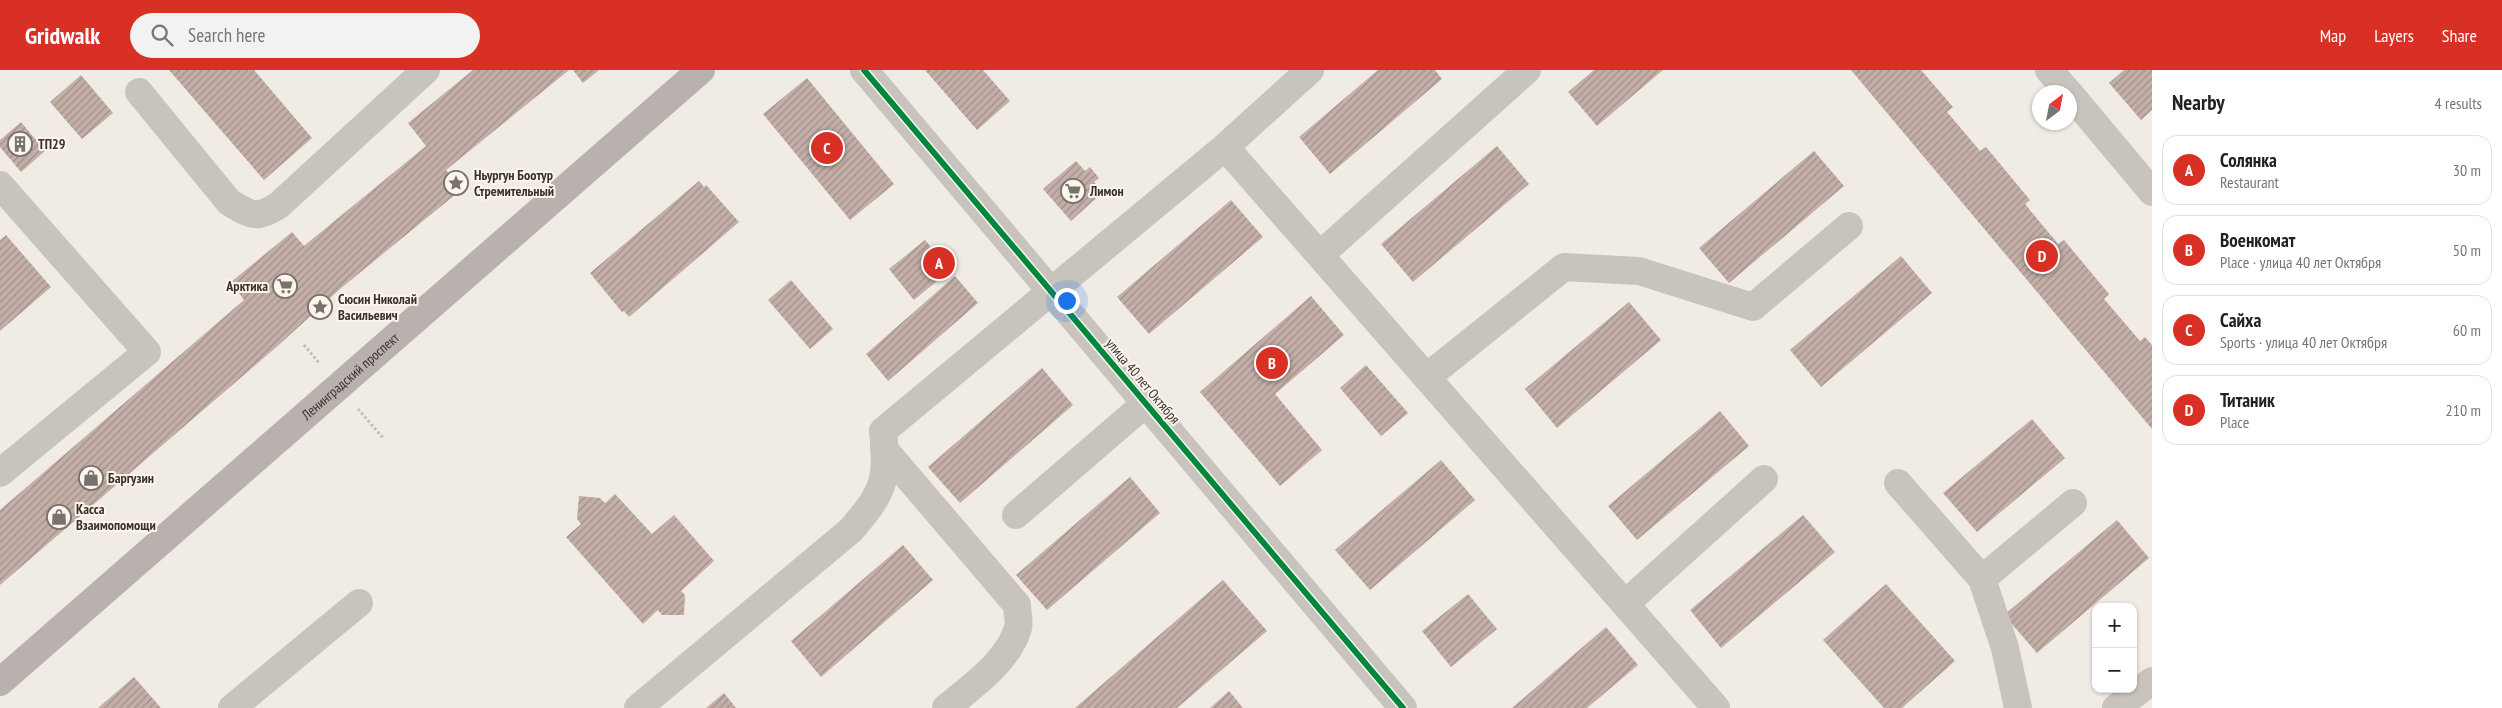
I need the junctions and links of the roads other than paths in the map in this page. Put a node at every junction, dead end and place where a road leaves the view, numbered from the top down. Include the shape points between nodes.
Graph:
1 (426, 70) edge
2 (702, 70) edge
3 (864, 70) edge
4 (1310, 70) edge
5 (1528, 70) edge
6 (2049, 70) edge
7 (2062, 85) edge
8 (139, 92) dead end
9 (2077, 103) edge
10 (1225, 147) junction
11 (0, 185) edge
12 (2152, 192) edge
13 (1849, 226) dead end
14 (1320, 256) junction
15 (1051, 291) junction
16 (1427, 377) junction
17 (1146, 403) junction
18 (884, 449) junction
19 (0, 473) edge
20 (1764, 479) dead end
21 (1898, 482) dead end
22 (2073, 503) dead end
23 (1016, 515) dead end
24 (1982, 579) junction
25 (359, 603) dead end
26 (1625, 604) junction
27 (2152, 681) edge
28 (0, 682) edge
29 (232, 708) edge
30 (638, 708) edge
31 (946, 708) edge
32 (1403, 708) edge
33 (1716, 708) edge
34 (2018, 708) edge
35 (2116, 708) edge

1 - 8 street via 279,205 264,214 249,214 229,202
2 - 28 main road, Ленинградский проспект
3 - 15 street, улица 40 лет Октября
4 - 10 street
5 - 14 street
6 - 7 street
9 - 12 street
10 - 14 street
10 - 15 street
11 - 19 street via 147,352
13 - 16 street via 1752,307 1639,271 1564,267
14 - 16 street
15 - 17 street, улица 40 лет Октября
15 - 18 street via 883,431
16 - 26 street
17 - 23 street
17 - 32 street, улица 40 лет Октября
18 - 30 street via 883,486 870,509 851,530
18 - 31 street via 1016,605 1019,627 1010,646 988,672
20 - 26 street
21 - 24 street
22 - 24 street
24 - 34 street via 2005,648
25 - 29 street
26 - 33 street
27 - 35 street

